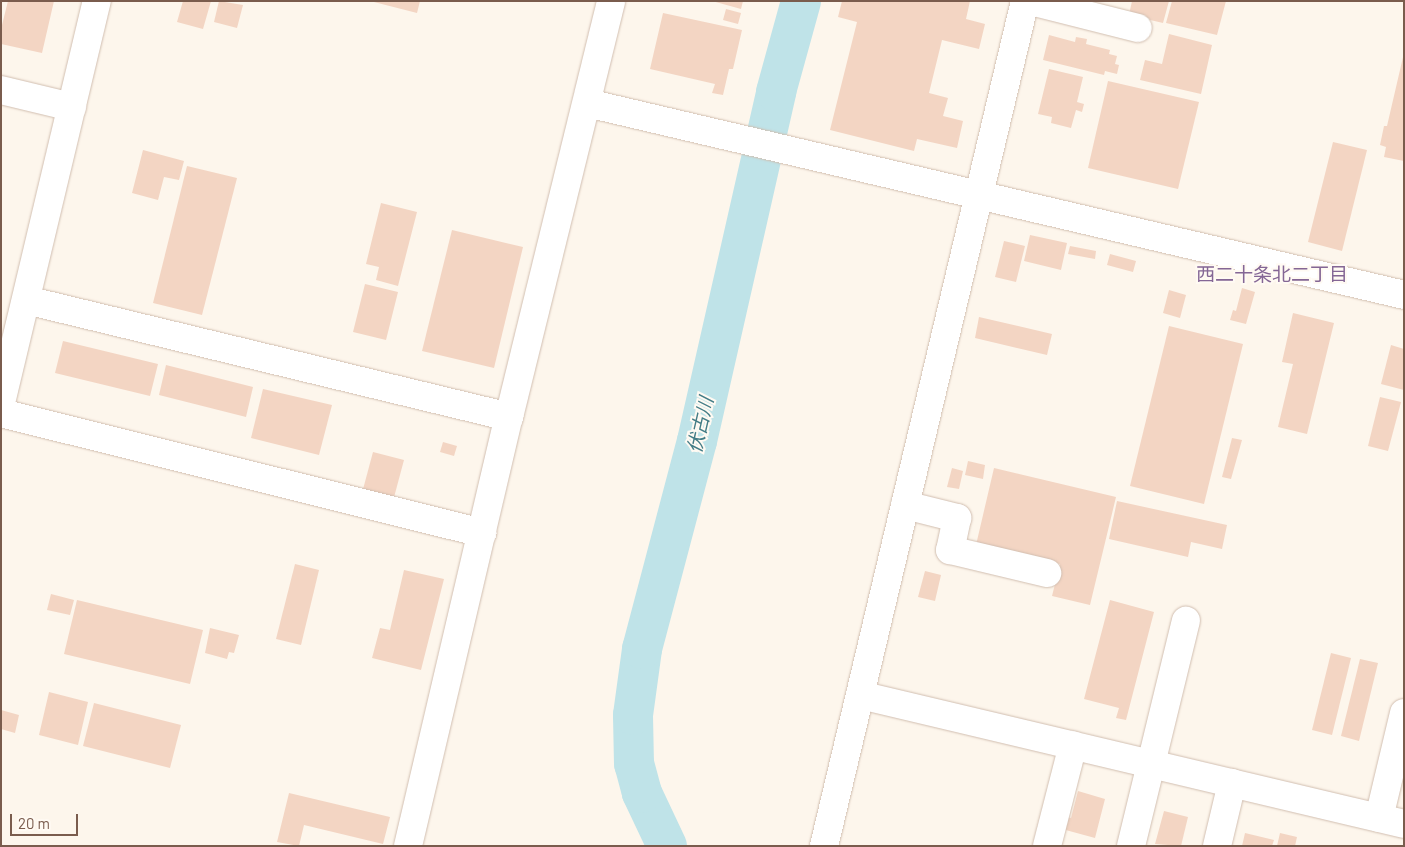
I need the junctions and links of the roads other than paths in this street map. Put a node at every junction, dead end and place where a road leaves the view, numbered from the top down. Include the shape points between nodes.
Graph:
1 (97, 1) edge
2 (611, 1) edge
3 (1025, 1) edge
4 (1031, 1) edge
5 (1138, 28) dead end
6 (1, 90) edge
7 (586, 103) junction
8 (72, 107) junction
9 (978, 194) junction
10 (1404, 295) edge
11 (26, 300) junction
12 (1, 403) edge
13 (1, 413) edge
14 (509, 417) junction
15 (905, 506) junction
16 (482, 533) junction
17 (1047, 573) dead end
18 (1186, 621) dead end
19 (860, 695) junction
20 (1404, 713) edge
21 (1072, 745) junction
22 (1152, 764) junction
23 (1232, 783) junction
24 (1391, 821) edge
25 (408, 846) edge
26 (824, 846) edge
27 (1047, 846) edge
28 (1131, 846) edge
29 (1217, 846) edge

1 - 8 street
2 - 7 street
3 - 9 street
4 - 5 street
6 - 8 street
7 - 9 street
7 - 14 street
8 - 11 street
9 - 10 street
9 - 15 street
11 - 12 street
11 - 14 street
13 - 16 street
14 - 16 street
15 - 17 street via 957,518 950,550
15 - 19 street
16 - 25 street
18 - 22 street
19 - 21 street
19 - 26 street
20 - 24 street
21 - 22 street
21 - 27 street
22 - 23 street
22 - 28 street
23 - 24 street
23 - 29 street

